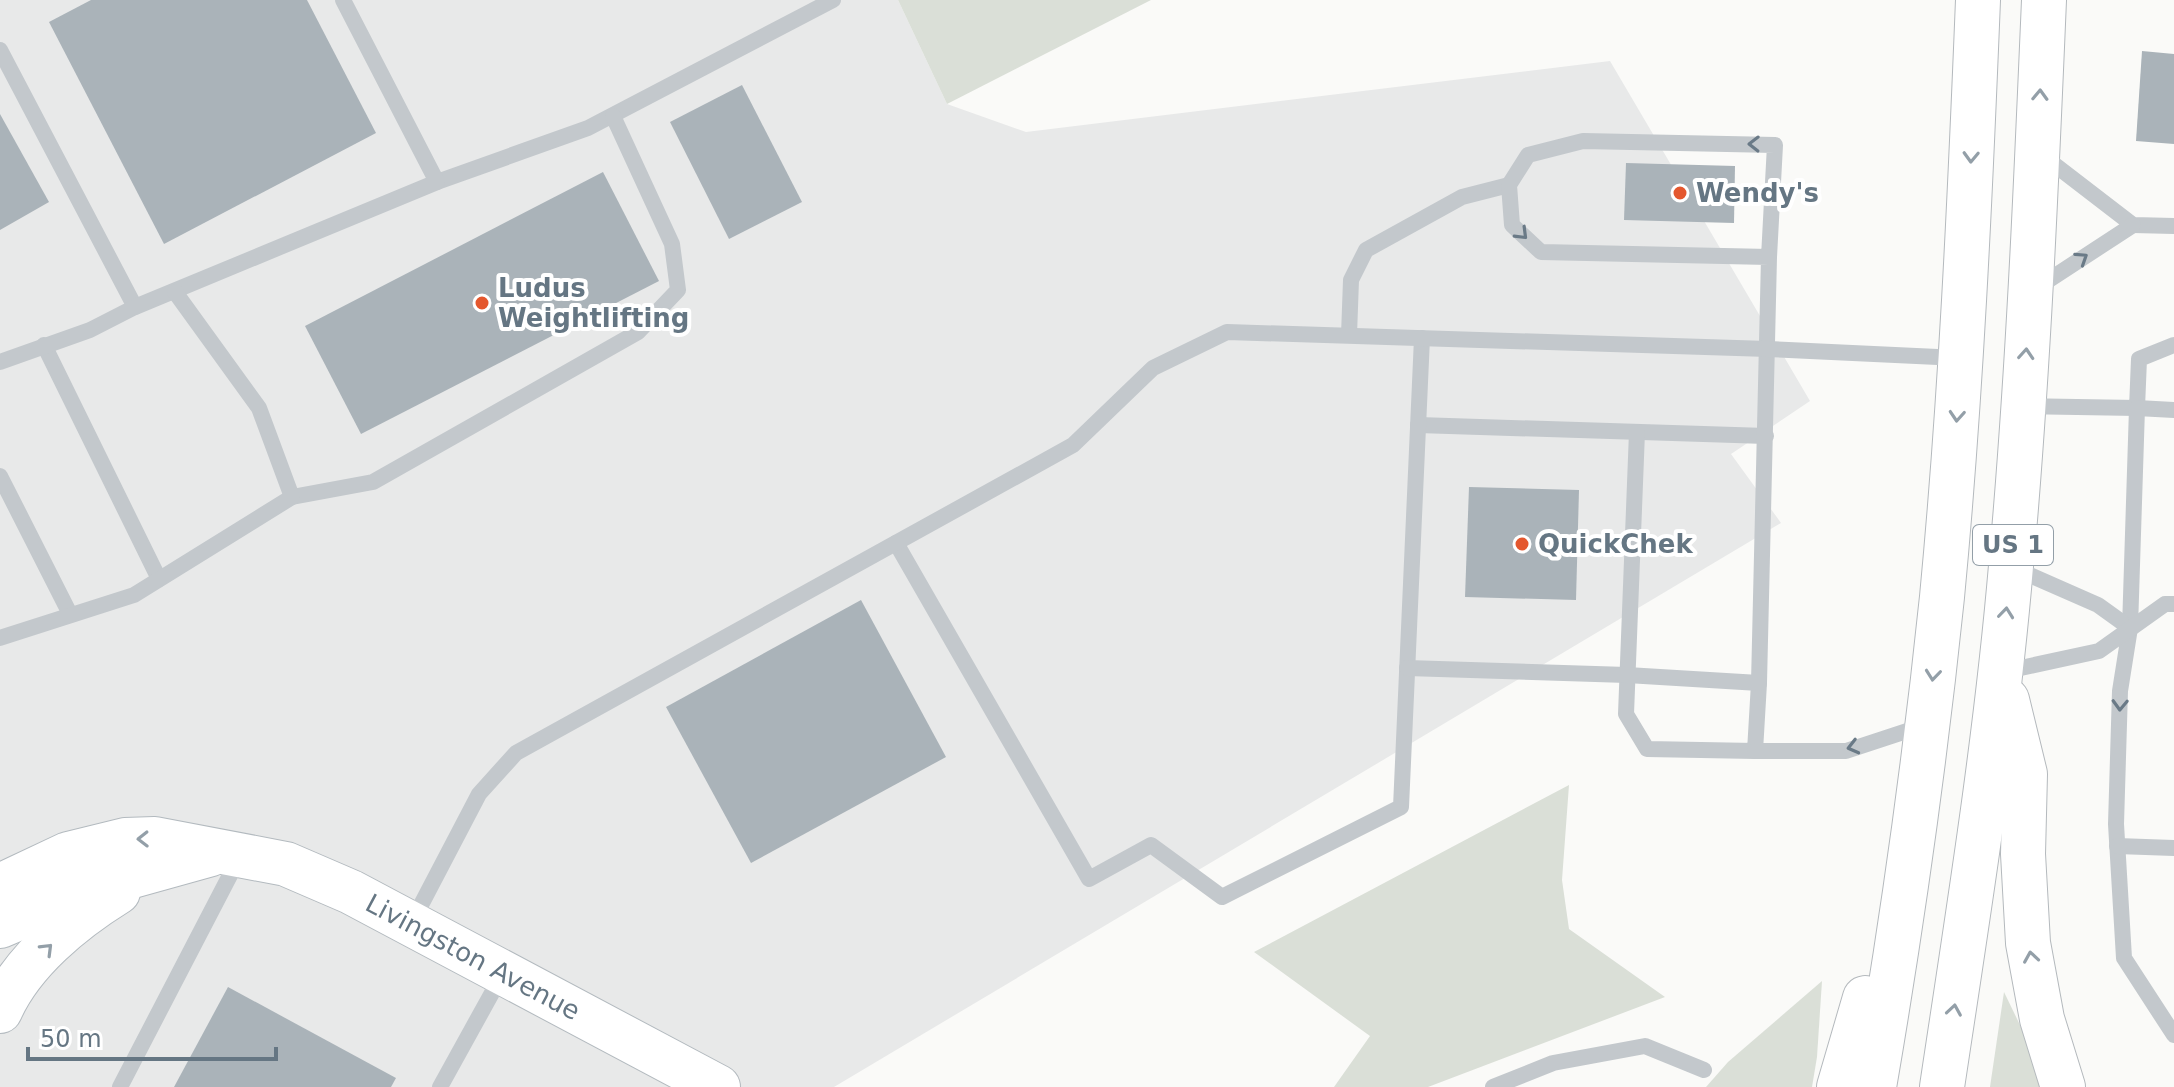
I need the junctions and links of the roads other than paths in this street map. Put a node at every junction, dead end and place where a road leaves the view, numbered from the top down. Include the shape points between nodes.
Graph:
1 (343, 0) edge
2 (833, 0) edge
3 (1978, 0) edge
4 (2044, 0) edge
5 (0, 50) edge
6 (613, 116) junction
7 (2038, 151) junction
8 (437, 182) junction
9 (1509, 185) junction
10 (2133, 225) junction
11 (2174, 226) edge
12 (1769, 257) junction
13 (175, 292) junction
14 (2031, 292) junction
15 (135, 307) junction
16 (1349, 335) junction
17 (1422, 338) junction
18 (44, 345) junction
19 (2174, 345) edge
20 (1768, 349) junction
21 (1961, 358) junction
22 (0, 362) edge
23 (2023, 406) junction
24 (2137, 408) junction
25 (2174, 410) edge
26 (1418, 425) junction
27 (1637, 432) junction
28 (1766, 436) junction
29 (0, 476) edge
30 (292, 497) junction
31 (896, 543) junction
32 (2011, 567) junction
33 (159, 579) junction
34 (2174, 604) edge
35 (70, 614) junction
36 (2130, 628) junction
37 (0, 638) edge
38 (1407, 668) junction
39 (2000, 672) junction
40 (1627, 675) junction
41 (1759, 683) junction
42 (1928, 724) junction
43 (1755, 751) junction
44 (1913, 830) junction
45 (2117, 846) junction
46 (2174, 848) edge
47 (229, 853) junction
48 (68, 854) junction
49 (0, 861) edge
50 (154, 871) junction
51 (0, 886) edge
52 (411, 924) junction
53 (0, 926) edge
54 (503, 973) junction
55 (0, 1011) edge
56 (2174, 1035) edge
57 (1704, 1070) dead end
58 (120, 1087) edge
59 (440, 1087) edge
60 (718, 1087) edge
61 (1493, 1087) edge
62 (1839, 1087) edge
63 (1874, 1087) edge
64 (1942, 1087) edge
65 (2063, 1087) edge

1 - 8 lane
2 - 6 lane
3 -> 21 main road, US 1
7 -> 4 main road, US 1
5 - 15 lane
6 - 8 lane
6 - 30 lane via 672,244 678,290 638,332 373,482
7 - 10 lane
7 - 14 main road, US 1
8 - 13 lane
9 -> 12 lane via 1512,225 1541,252
12 -> 9 lane via 1775,145 1583,141 1528,155
9 - 16 lane via 1462,197 1366,250 1351,280
10 - 11 lane
14 -> 10 lane
12 - 20 lane
13 - 15 lane
13 - 30 lane via 259,408
23 -> 14 main road, US 1
15 - 18 lane
16 - 17 lane
16 - 31 lane via 1227,332 1153,368 1073,445
17 - 20 lane
17 - 26 lane
18 - 22 lane
18 - 33 lane
19 - 24 lane via 2139,359
20 - 21 lane
20 - 28 lane
21 -> 42 main road, US 1
23 - 24 lane
23 - 32 main road, US 1
24 - 25 lane
24 - 36 lane
26 - 27 lane
26 - 38 lane
27 - 28 lane
27 - 40 lane
28 - 41 lane
29 - 35 lane
30 - 33 lane
31 - 38 lane via 1089,879 1151,845 1222,897 1401,807
31 - 52 lane via 516,753 479,794
32 - 36 lane via 2098,605
39 -> 32 main road, US 1
33 - 35 lane via 134,595
34 - 36 lane via 2165,604
35 - 37 lane
36 - 39 lane via 2099,651
36 -> 45 lane via 2120,691
38 - 40 lane
64 -> 39 main road, US 1
65 -> 39 main road via 2042,1019 2028,943 2025,774
40 - 41 lane
40 - 43 lane via 1626,714 1647,749
41 - 43 lane
42 -> 43 lane via 1846,751
42 - 44 main road, US 1
44 - 62 main road
44 - 63 main road, US 1
45 - 46 lane
45 - 56 lane via 2124,958
47 -> 48 main road, Livingston Avenue via 155,839 125,840
47 - 50 main road, Livingston Avenue
47 - 52 main road, Livingston Avenue via 286,864
47 - 58 lane
48 - 49 main road
48 - 51 main road, Livingston Avenue
50 - 53 main road, Livingston Avenue via 89,888
55 -> 50 main road via 20,977 56,940 96,906
52 - 54 main road, Livingston Avenue
54 - 59 lane
54 - 60 main road, Livingston Avenue
57 - 61 lane via 1645,1046 1553,1063

